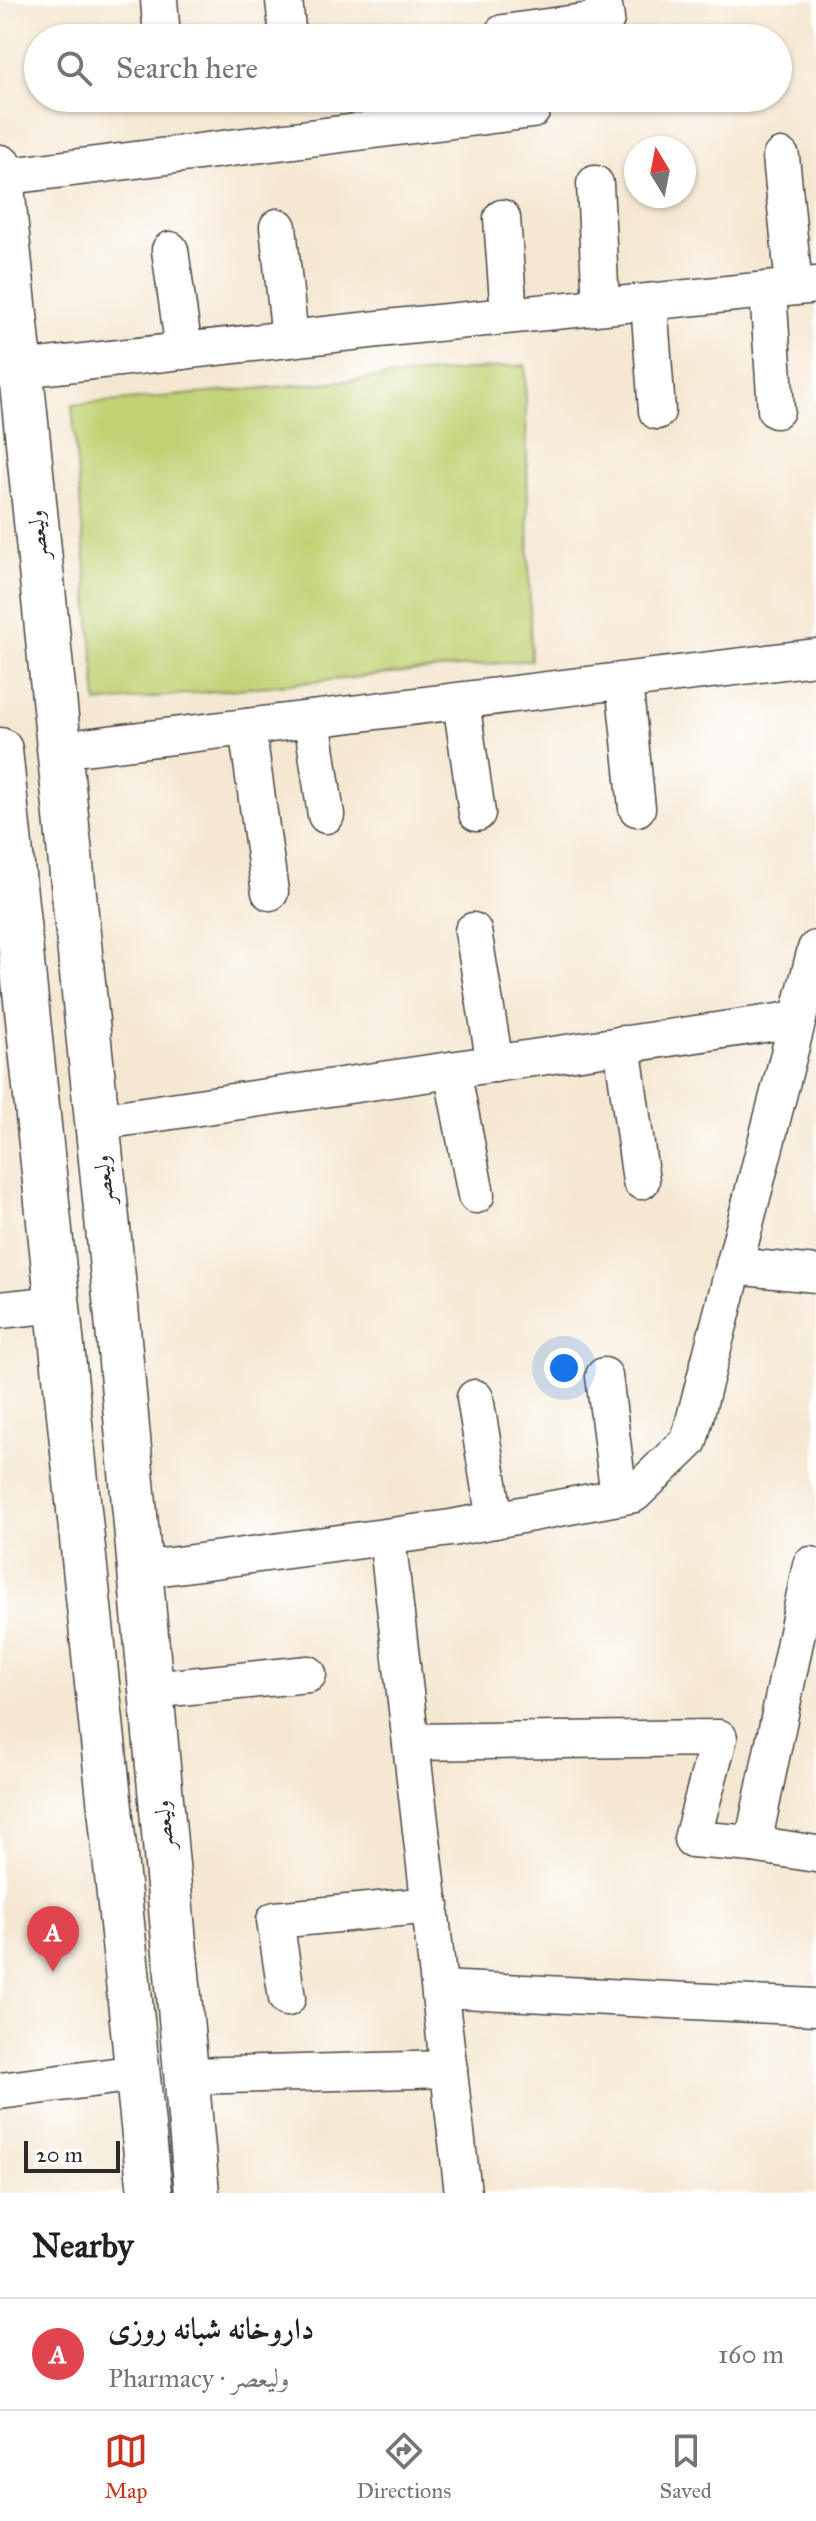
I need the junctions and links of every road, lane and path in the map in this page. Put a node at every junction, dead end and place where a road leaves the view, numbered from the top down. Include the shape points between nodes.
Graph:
1 (159, 0) edge
2 (284, 0) edge
3 (603, 0) edge
4 (161, 24) edge
5 (287, 24) edge
6 (569, 24) edge
7 (516, 112) edge
8 (781, 157) dead end
9 (0, 167) edge
10 (1, 177) edge
11 (595, 184) dead end
12 (502, 218) dead end
13 (278, 227) dead end
14 (170, 250) dead end
15 (793, 287) edge
16 (649, 302) junction
17 (601, 306) junction
18 (509, 315) junction
19 (290, 339) junction
20 (184, 351) junction
21 (21, 369) junction
22 (776, 410) dead end
23 (657, 411) dead end
24 (816, 657) edge
25 (624, 682) junction
26 (461, 701) junction
27 (312, 719) junction
28 (247, 727) junction
29 (59, 750) junction
30 (0, 753) edge
31 (637, 808) dead end
32 (477, 813) dead end
33 (326, 815) dead end
34 (270, 892) dead end
35 (473, 931) dead end
36 (816, 949) edge
37 (806, 1005) edge
38 (622, 1044) junction
39 (495, 1064) junction
40 (452, 1070) junction
41 (97, 1122) junction
42 (641, 1181) dead end
43 (476, 1195) dead end
44 (734, 1266) junction
45 (816, 1274) edge
46 (57, 1304) junction
47 (0, 1310) edge
48 (604, 1376) dead end
49 (475, 1398) dead end
50 (619, 1497) junction
51 (495, 1520) junction
52 (387, 1537) junction
53 (811, 1565) dead end
54 (140, 1570) junction
55 (308, 1674) dead end
56 (151, 1690) junction
57 (412, 1742) junction
58 (753, 1844) junction
59 (816, 1854) edge
60 (166, 1859) junction
61 (115, 1862) junction
62 (431, 1905) junction
63 (440, 1989) junction
64 (287, 1998) dead end
65 (816, 2007) edge
66 (449, 2069) junction
67 (137, 2073) junction
68 (186, 2076) junction
69 (0, 2091) edge
70 (150, 2193) edge
71 (197, 2193) edge
72 (463, 2193) edge

1 - 4 street
2 - 5 street
3 - 6 street via 606,19
7 - 10 street
8 - 15 street
9 - 10 main road, ولیعصر
10 - 21 main road, ولیعصر
11 - 17 street
12 - 18 street
13 - 19 street
14 - 20 street
15 - 16 street
15 - 22 street
16 - 17 street
16 - 23 street
17 - 18 street
18 - 19 street
19 - 20 street
20 - 21 street
21 - 29 main road, ولیعصر
24 - 25 street
25 - 26 street
25 - 31 street
26 - 27 street
26 - 32 street
27 - 28 street
27 - 33 street
28 - 29 street
28 - 34 street
29 - 41 main road, ولیعصر
30 - 46 main road
35 - 39 street
36 - 37 street
37 - 38 street
37 - 44 street
38 - 39 street
38 - 42 street
39 - 40 street
40 - 41 street
40 - 43 street
41 - 54 main road, ولیعصر
44 - 45 street
44 - 50 street via 689,1441 634,1494
46 - 47 street
46 - 61 main road
48 - 50 street
49 - 51 street
50 - 51 street
51 - 52 street
52 - 54 street
52 - 57 street
53 - 58 street
54 - 56 main road, ولیعصر
55 - 56 street
56 - 60 main road, ولیعصر
57 - 58 street via 719,1738 692,1839
57 - 62 street
58 - 59 street
60 - 61 main road
60 - 68 main road, ولیعصر
61 - 67 main road
62 - 63 street
62 - 64 street via 275,1920
63 - 65 street
63 - 66 street
66 - 68 street
66 - 72 street
67 - 69 street
67 - 70 main road
68 - 71 main road, ولیعصر

